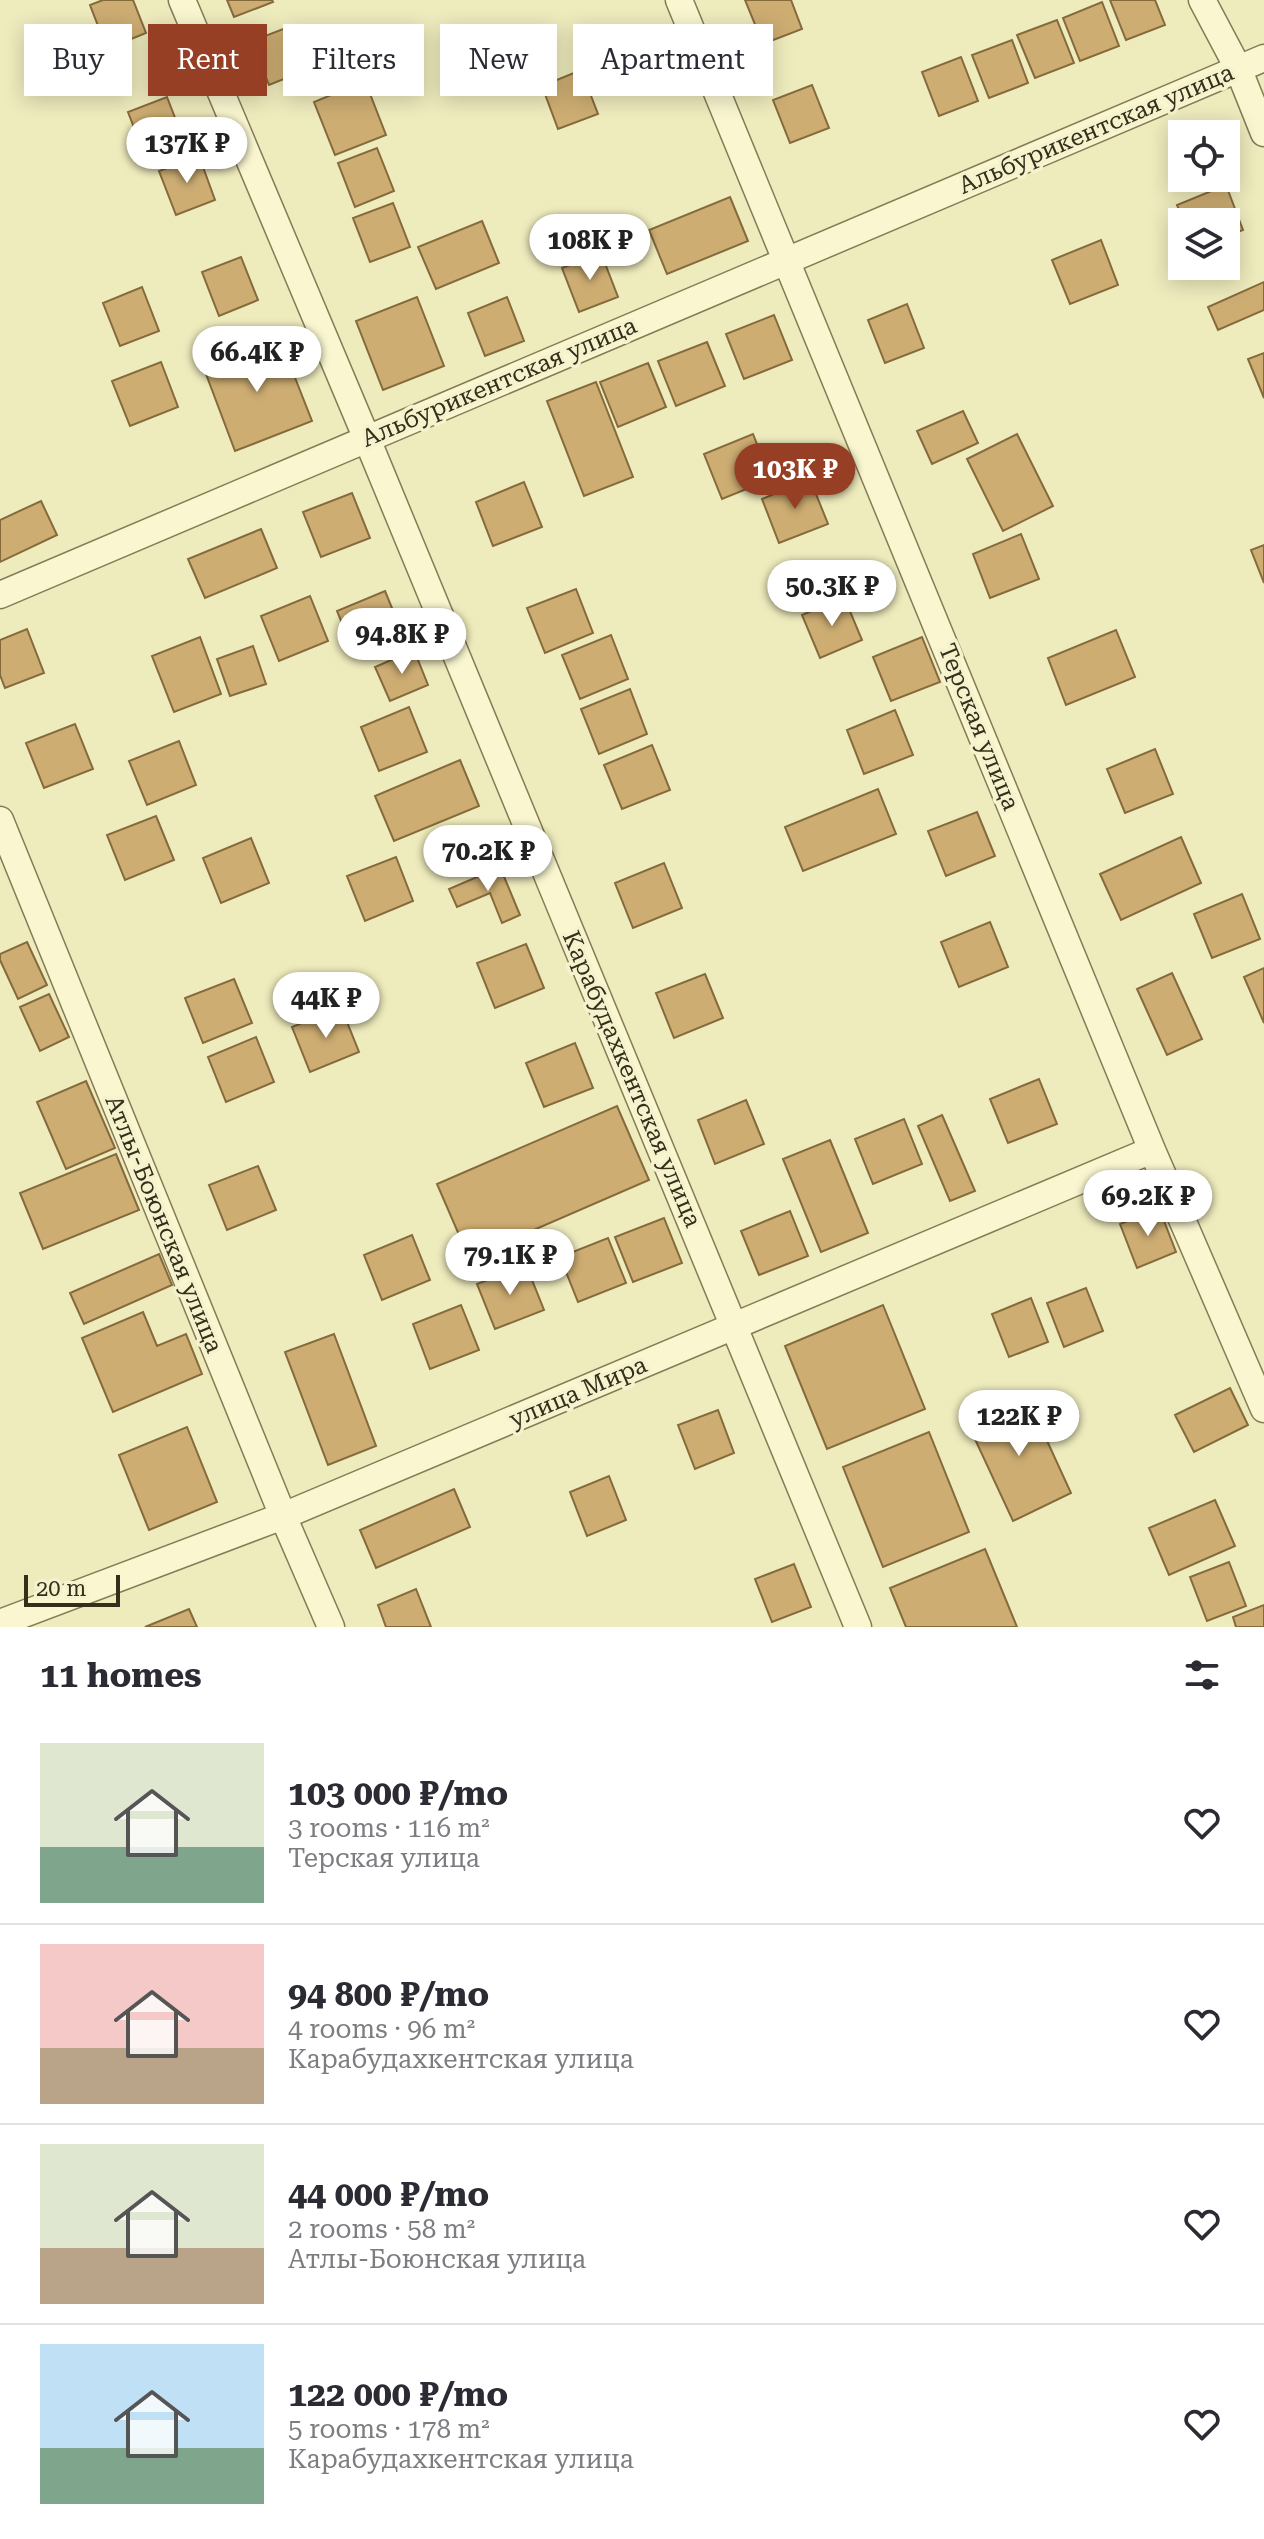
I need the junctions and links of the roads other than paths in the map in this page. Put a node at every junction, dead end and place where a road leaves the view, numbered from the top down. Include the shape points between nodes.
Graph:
1 (182, 0) edge
2 (679, 0) edge
3 (1202, 0) edge
4 (1264, 58) edge
5 (1238, 68) junction
6 (1264, 133) edge
7 (788, 260) junction
8 (367, 439) junction
9 (0, 595) edge
10 (0, 820) edge
11 (1152, 1150) junction
12 (734, 1326) junction
13 (1264, 1409) edge
14 (283, 1516) junction
15 (0, 1623) edge
16 (331, 1627) edge
17 (858, 1627) edge

1 - 8 street, Карабудахкентская улица
2 - 7 street, Терская улица
3 - 5 street
4 - 5 street, Альбурикентская улица
5 - 6 street
5 - 7 street, Альбурикентская улица
7 - 8 street, Альбурикентская улица
7 - 11 street, Терская улица
8 - 9 street, Альбурикентская улица
8 - 12 street, Карабудахкентская улица
10 - 14 street, Атлы-Боюнская улица
11 - 12 street, улица Мира
11 - 13 street, Терская улица
12 - 14 street, улица Мира
12 - 17 street, Карабудахкентская улица
14 - 15 street, улица Мира
14 - 16 street, Атлы-Боюнская улица

